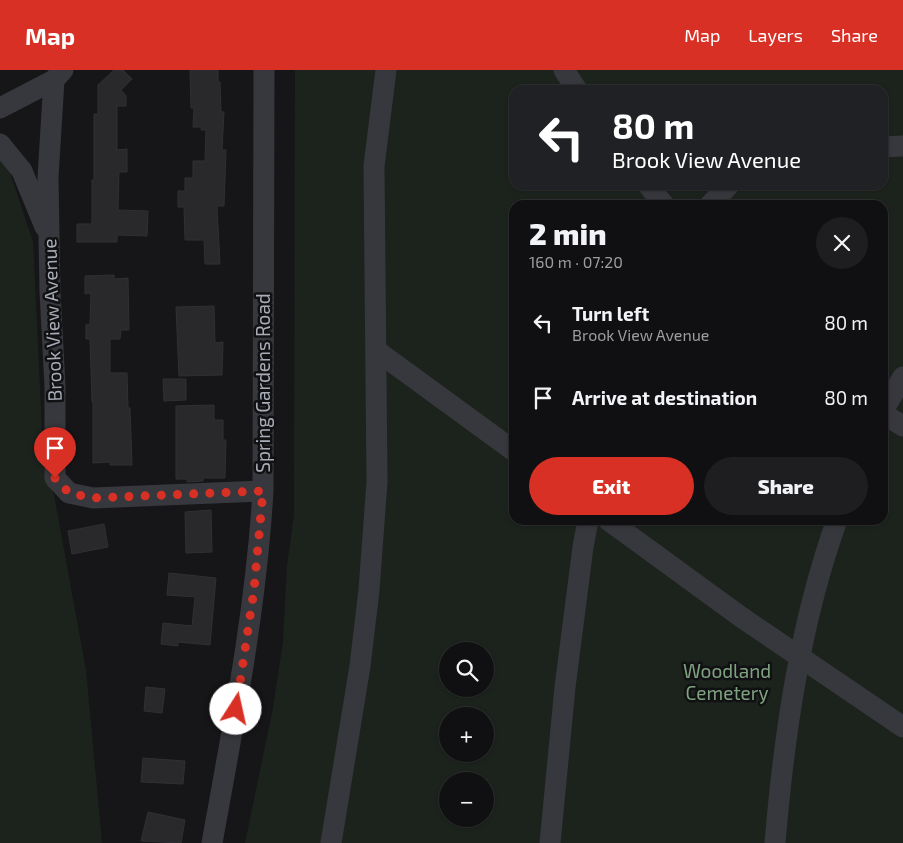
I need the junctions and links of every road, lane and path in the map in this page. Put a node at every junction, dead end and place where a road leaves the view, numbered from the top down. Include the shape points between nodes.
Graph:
1 (264, 70) edge
2 (386, 70) edge
3 (564, 70) edge
4 (58, 75) edge
5 (574, 85) edge
6 (0, 108) edge
7 (0, 144) edge
8 (903, 146) edge
9 (888, 147) edge
10 (652, 190) edge
11 (724, 190) edge
12 (660, 200) edge
13 (715, 200) edge
14 (48, 236) junction
15 (377, 351) junction
16 (903, 377) edge
17 (888, 402) edge
18 (888, 416) edge
19 (903, 426) edge
20 (509, 447) edge
21 (263, 491) junction
22 (587, 525) edge
23 (615, 525) edge
24 (836, 525) edge
25 (801, 659) junction
26 (903, 727) edge
27 (212, 843) edge
28 (331, 843) edge
29 (550, 843) edge
30 (775, 843) edge

1 - 21 street, Spring Gardens Road
2 - 15 street via 374,166
3 - 5 street
4 - 6 street
4 - 14 street, Brook View Avenue via 48,177
7 - 14 street via 22,171
8 - 9 street
10 - 12 street
11 - 13 street
14 - 21 street, Brook View Avenue via 55,386 55,478 69,493 93,498
15 - 20 street
15 - 28 street via 378,482 369,590
16 - 17 street
18 - 19 street
21 - 27 street, Spring Gardens Road via 246,653
22 - 29 street via 565,687
23 - 25 street
24 - 25 street via 817,588
25 - 26 street
25 - 30 street via 780,785

